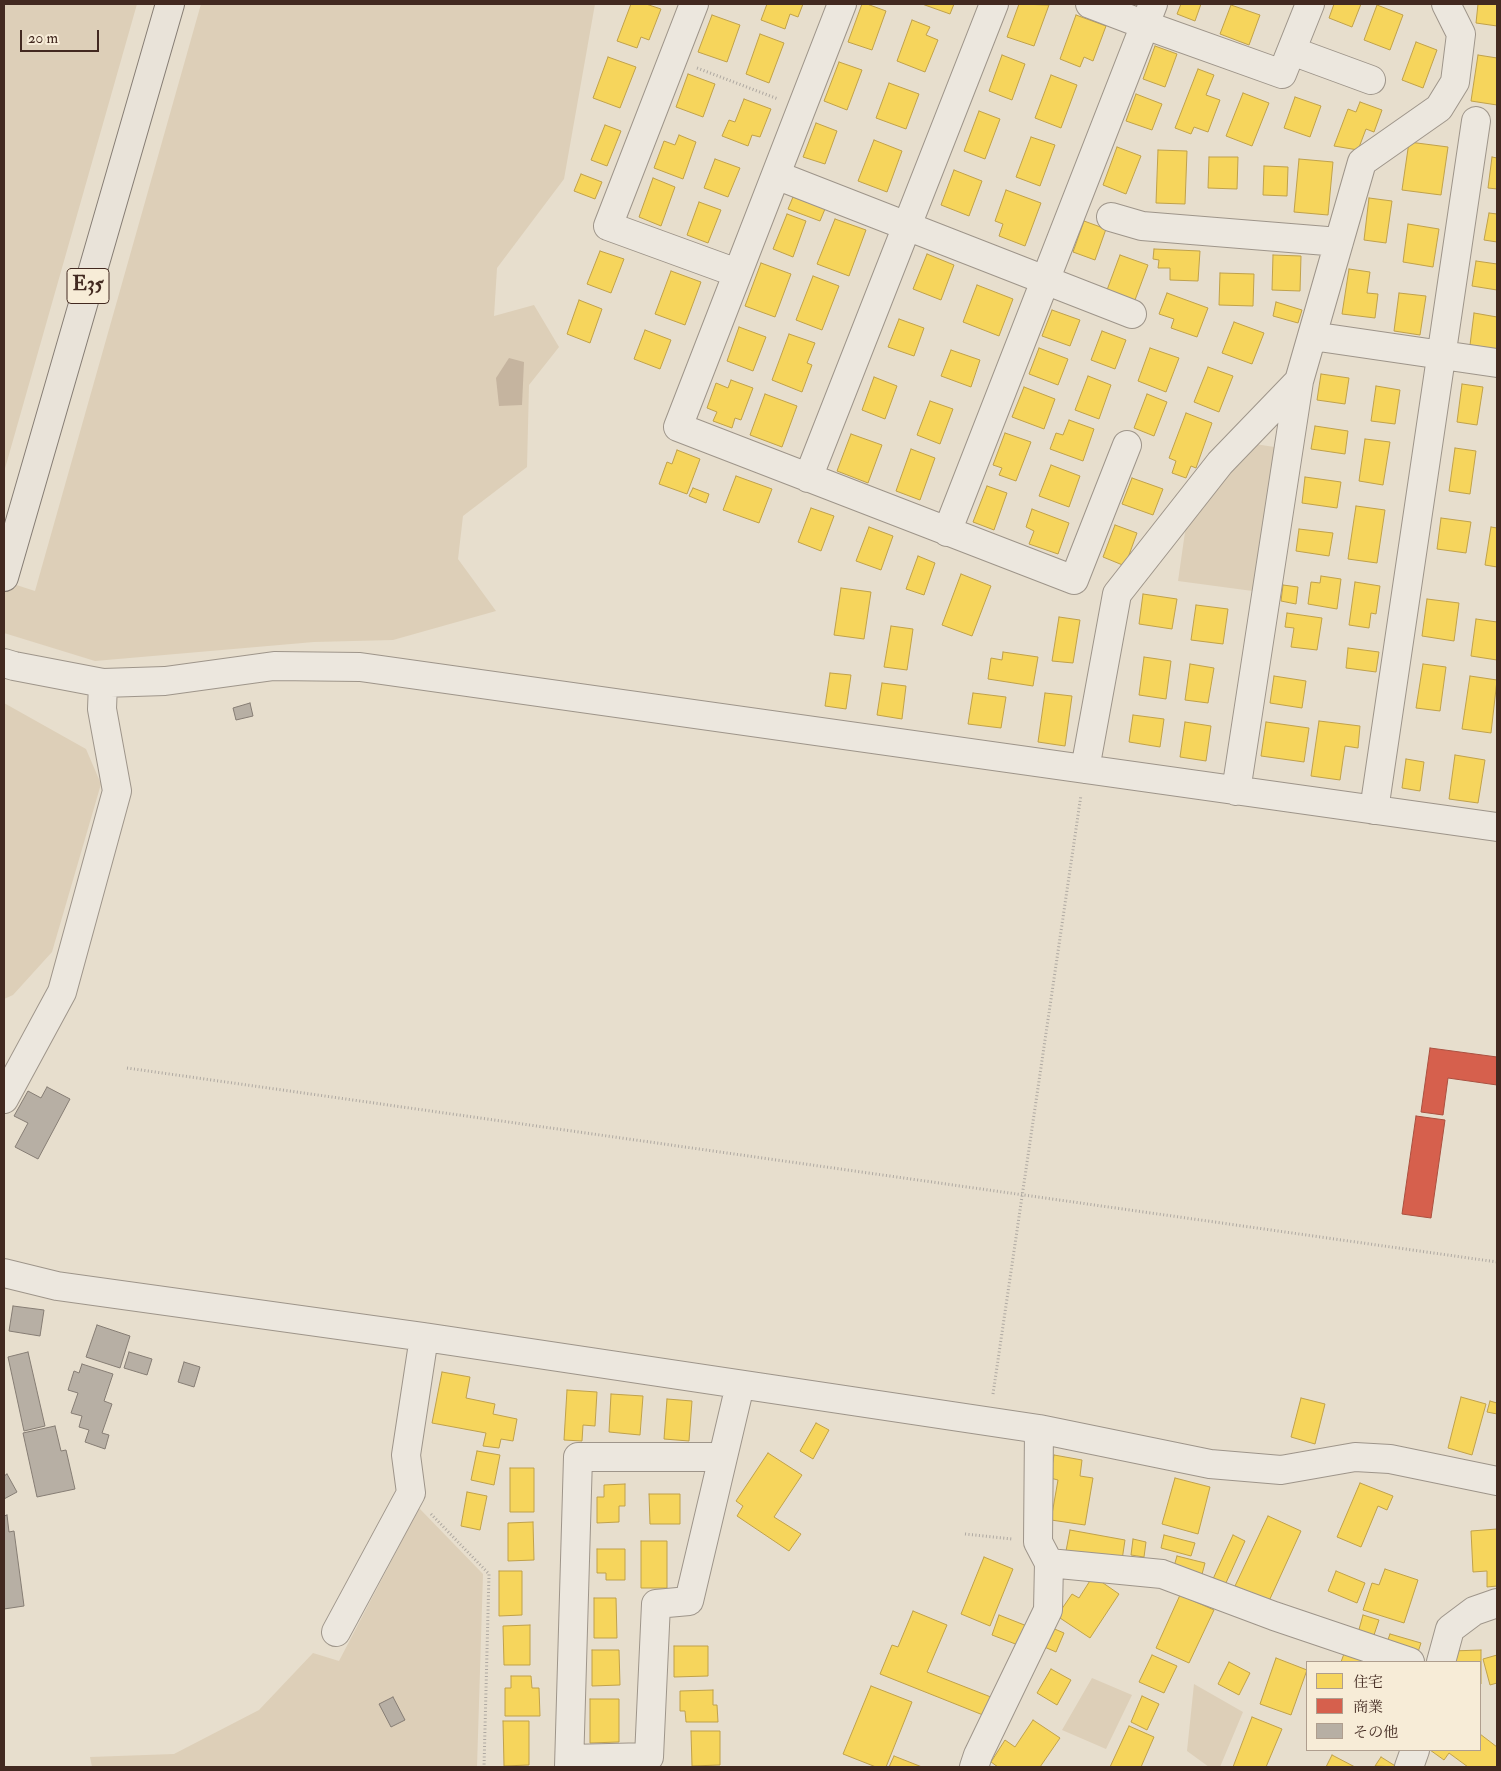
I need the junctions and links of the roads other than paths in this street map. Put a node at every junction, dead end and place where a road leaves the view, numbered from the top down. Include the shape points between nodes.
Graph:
1 (170, 4) edge
2 (694, 4) edge
3 (842, 4) edge
4 (994, 4) edge
5 (1090, 4) edge
6 (1310, 4) edge
7 (1446, 4) edge
8 (1149, 14) edge
9 (1292, 51) junction
10 (1370, 80) dead end
11 (1439, 108) junction
12 (1487, 123) edge
13 (776, 175) junction
14 (1111, 217) dead end
15 (907, 226) junction
16 (1339, 242) junction
17 (737, 273) junction
18 (1045, 280) junction
19 (1132, 314) dead end
20 (1312, 336) junction
21 (1442, 355) junction
22 (1497, 363) edge
23 (1300, 381) junction
24 (1127, 444) dead end
25 (808, 478) junction
26 (947, 532) junction
27 (5, 572) edge
28 (4, 663) edge
29 (103, 682) junction
30 (1085, 769) junction
31 (1236, 790) junction
32 (1374, 810) junction
33 (1497, 827) edge
34 (4, 1099) edge
35 (4, 1273) edge
36 (424, 1337) junction
37 (740, 1385) junction
38 (1039, 1430) junction
39 (723, 1457) junction
40 (1497, 1481) edge
41 (1044, 1552) junction
42 (1497, 1602) edge
43 (336, 1632) dead end
44 (1407, 1661) edge
45 (1441, 1661) edge
46 (1415, 1751) edge
47 (569, 1763) edge
48 (974, 1767) edge
49 (1409, 1767) edge

1 - 27 highway, E35
2 - 17 street via 608,226
3 - 13 street
4 - 15 street
5 - 8 street
6 - 9 street
7 - 11 street via 1461,34 1455,82
8 - 9 street via 1282,74
8 - 18 street
9 - 10 street
11 - 12 street
11 - 16 street via 1362,162
12 - 21 street
13 - 15 street
13 - 17 street
14 - 16 street via 1142,226
15 - 18 street
15 - 25 street
16 - 20 street
17 - 25 street via 678,427
18 - 19 street
18 - 26 street
20 - 21 street
20 - 23 street
21 - 22 street
21 - 32 street
23 - 30 street via 1220,463 1117,594
23 - 31 street
24 - 26 street via 1074,580
25 - 26 street
28 - 29 street
29 - 30 street via 165,681 274,666 360,667
29 - 34 street via 102,709 117,791 62,992
30 - 31 street
31 - 32 street
32 - 33 street
35 - 36 street via 57,1286
36 - 37 street
36 - 43 street via 406,1456 411,1493
37 - 38 street
37 - 39 street
38 - 40 street via 1210,1464 1281,1470 1355,1457 1390,1459
38 - 41 street
39 - 47 street via 688,1600 656,1604 649,1757
39 - 47 street via 578,1457
41 - 44 street via 1162,1574
41 - 48 street via 1048,1610
42 - 45 street via 1474,1610 1450,1629
46 - 49 street

